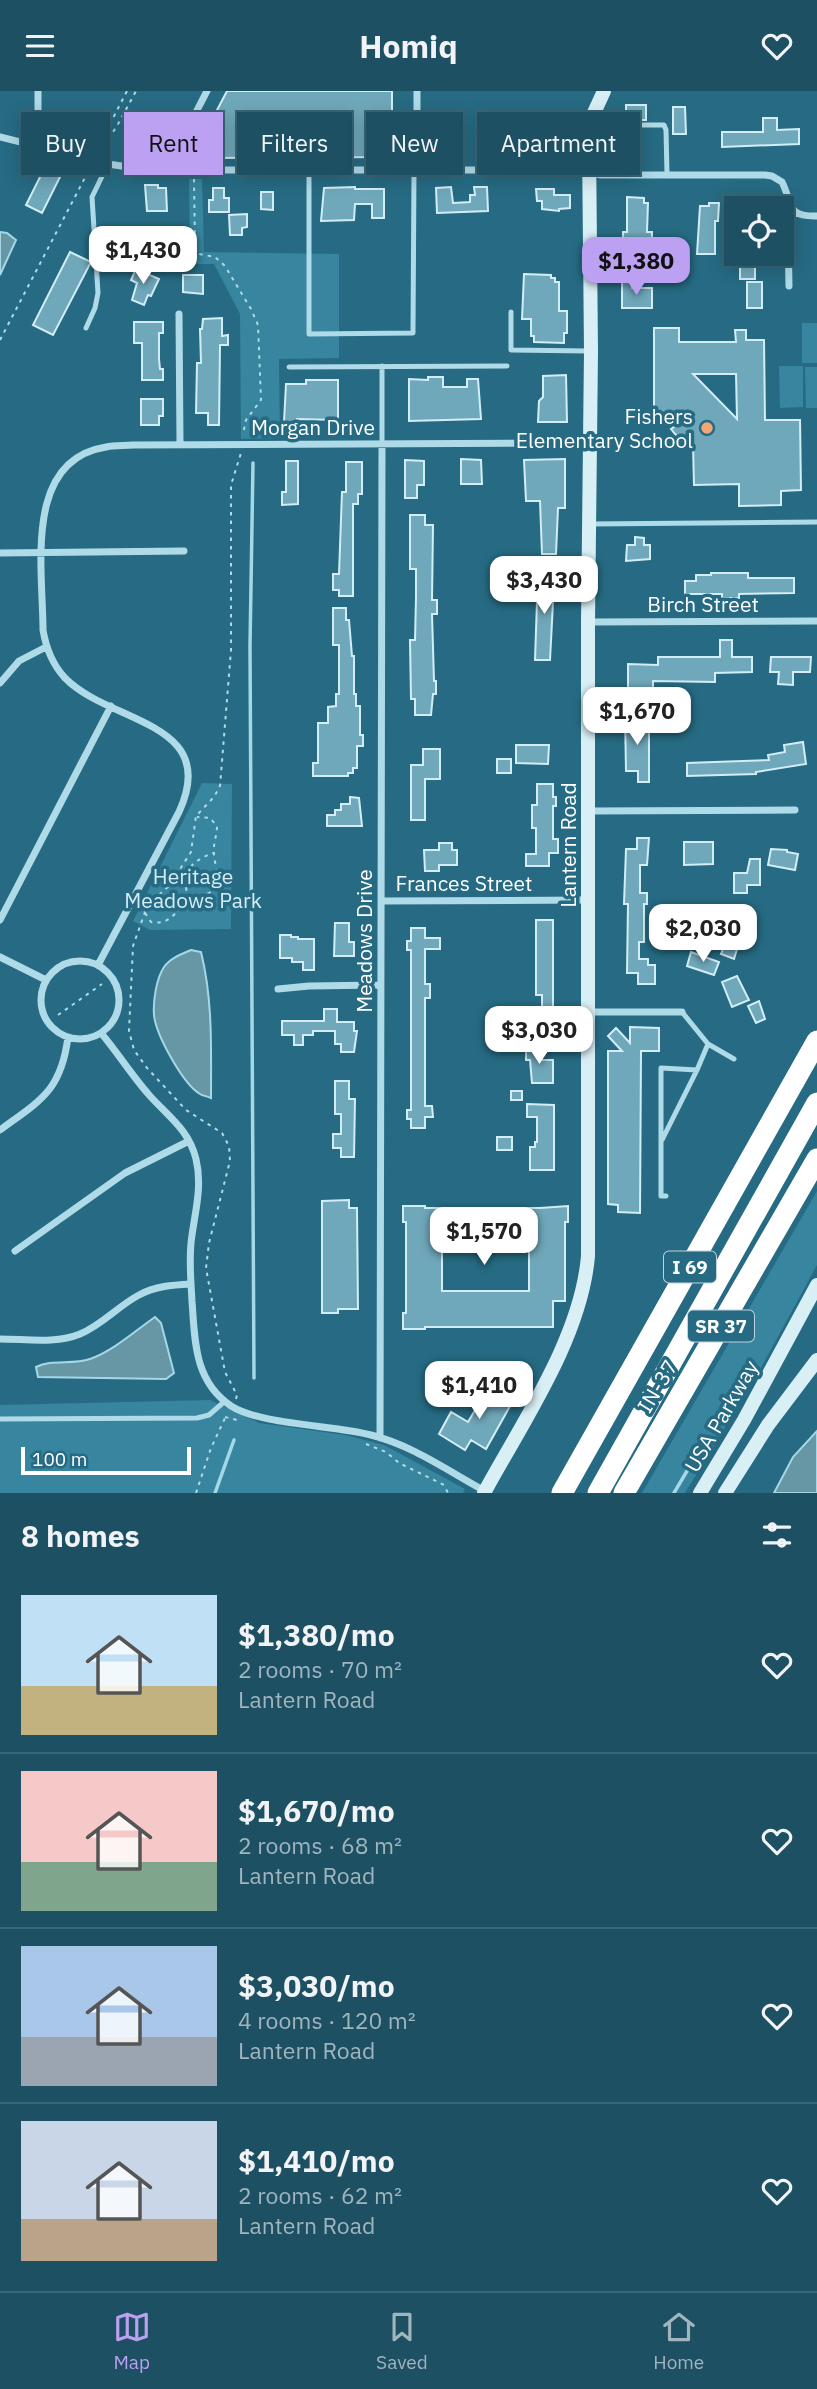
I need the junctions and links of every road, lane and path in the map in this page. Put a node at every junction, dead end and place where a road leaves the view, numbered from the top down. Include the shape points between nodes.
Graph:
1 (38, 91) edge
2 (127, 91) edge
3 (136, 91) edge
4 (207, 91) edge
5 (417, 91) edge
6 (604, 91) edge
7 (38, 112) edge
8 (196, 112) edge
9 (417, 112) edge
10 (596, 112) edge
11 (110, 124) edge
12 (640, 125) edge
13 (110, 133) edge
14 (0, 137) edge
15 (21, 142) edge
16 (640, 174) edge
17 (667, 174) junction
18 (86, 175) edge
19 (103, 175) edge
20 (194, 175) edge
21 (309, 175) edge
22 (414, 175) edge
23 (589, 175) edge
24 (788, 196) edge
25 (794, 211) edge
26 (817, 216) edge
27 (789, 266) edge
28 (789, 286) dead end
29 (511, 312) dead end
30 (179, 314) dead end
31 (86, 328) dead end
32 (0, 340) edge
33 (592, 351) junction
34 (382, 366) junction
35 (507, 366) dead end
36 (289, 367) dead end
37 (242, 437) dead end
38 (590, 443) junction
39 (382, 444) junction
40 (180, 445) junction
41 (242, 452) dead end
42 (817, 522) edge
43 (589, 524) junction
44 (184, 551) dead end
45 (43, 552) junction
46 (0, 553) edge
47 (817, 621) edge
48 (588, 622) junction
49 (46, 647) junction
50 (0, 683) edge
51 (111, 706) junction
52 (794, 810) dead end
53 (589, 811) junction
54 (196, 817) junction
55 (214, 853) junction
56 (179, 869) junction
57 (188, 874) junction
58 (190, 900) junction
59 (589, 900) junction
60 (381, 901) junction
61 (145, 912) junction
62 (0, 920) edge
63 (0, 957) edge
64 (98, 965) junction
65 (46, 980) junction
66 (102, 984) dead end
67 (381, 985) junction
68 (278, 989) dead end
69 (589, 1012) junction
70 (682, 1012) joint
71 (58, 1015) dead end
72 (101, 1033) junction
73 (68, 1037) junction
74 (817, 1041) edge
75 (708, 1044) junction
76 (734, 1059) dead end
77 (696, 1070) junction
78 (817, 1103) edge
79 (0, 1130) edge
80 (189, 1140) junction
81 (661, 1141) junction
82 (817, 1159) edge
83 (666, 1196) dead end
84 (15, 1251) dead end
85 (191, 1284) junction
86 (817, 1285) edge
87 (0, 1339) edge
88 (817, 1360) edge
89 (237, 1398) dead end
90 (225, 1401) junction
91 (222, 1414) dead end
92 (227, 1415) junction
93 (0, 1419) edge
94 (241, 1422) dead end
95 (380, 1438) junction
96 (360, 1442) dead end
97 (484, 1492) edge
98 (196, 1493) edge
99 (449, 1493) edge
100 (562, 1493) edge
101 (598, 1493) edge
102 (624, 1493) edge
103 (700, 1493) edge
104 (725, 1493) edge

1 - 7 street
2 - 11 path
3 - 13 path
4 - 8 street
5 - 9 street
6 - 10 street, Lantern Road
12 - 17 lane via 666,127
14 - 15 street
16 - 17 street
17 - 24 street via 772,176 782,182
18 - 32 path
19 - 31 lane via 92,197 98,293
20 - 37 path via 196,251 225,266 259,331 261,400 246,420
21 - 22 lane via 309,334 413,333
23 - 33 street, Lantern Road
25 - 26 street
27 - 28 street
29 - 33 lane via 511,350
30 - 40 street
33 - 38 street, Lantern Road
34 - 35 lane
34 - 36 lane
34 - 39 lane
38 - 39 street, Morgan Drive
38 - 43 street, Lantern Road
39 - 40 street, Morgan Drive
39 - 60 street, Meadows Drive
40 - 45 street, Morgan Drive via 105,447 70,463 52,487 44,513
41 - 54 path via 230,485 231,650 222,771 218,791
42 - 43 lane
43 - 48 street, Lantern Road
44 - 45 street
45 - 46 street
45 - 49 street
47 - 48 street, Birch Street
48 - 53 street, Lantern Road
49 - 50 street via 19,661
49 - 51 street via 64,677
51 - 62 street
51 - 64 street via 172,739 184,754 190,778 179,812
52 - 53 street
53 - 59 street, Lantern Road
54 - 55 path via 210,818 217,826
54 - 56 path via 192,849
55 - 57 path via 194,863
55 - 58 path via 216,887
56 - 57 path
56 - 61 path
57 - 58 path via 185,886
58 - 61 path via 162,922 151,922
59 - 60 street, Frances Street
59 - 69 street, Lantern Road
60 - 67 street, Meadows Drive
61 - 89 path via 132,952 129,1031 133,1046 186,1110 222,1133 229,1146 230,1161 206,1268 225,1372
63 - 65 street
64 - 65 street via 84,960 68,962
64 - 72 street via 114,980 119,1001 116,1016
65 - 73 street via 41,993 43,1014
66 - 71 path
67 - 68 street
67 - 95 street, Meadows Drive
69 - 70 street
69 - 97 street, Lantern Road via 585,1284 567,1339
70 - 75 lane
72 - 73 street via 82,1039
72 - 80 street
73 - 79 street via 51,1089
74 - 100 highway, I 69
75 - 76 lane
75 - 77 lane
77 - 81 lane
77 - 81 lane via 662,1068
78 - 101 highway, I 69
80 - 84 street via 125,1173
80 - 85 street via 199,1181
81 - 83 lane via 661,1196
82 - 102 highway, IN-37 / SR 37
85 - 87 street via 144,1293 78,1335
85 - 90 street via 198,1360 209,1386
86 - 103 street, USA Parkway
88 - 104 street, USA Parkway
90 - 93 lane via 209,1415 197,1418
90 - 95 street via 256,1416
91 - 92 path
92 - 94 path
92 - 98 path
95 - 97 street via 405,1447
96 - 99 path via 443,1485

